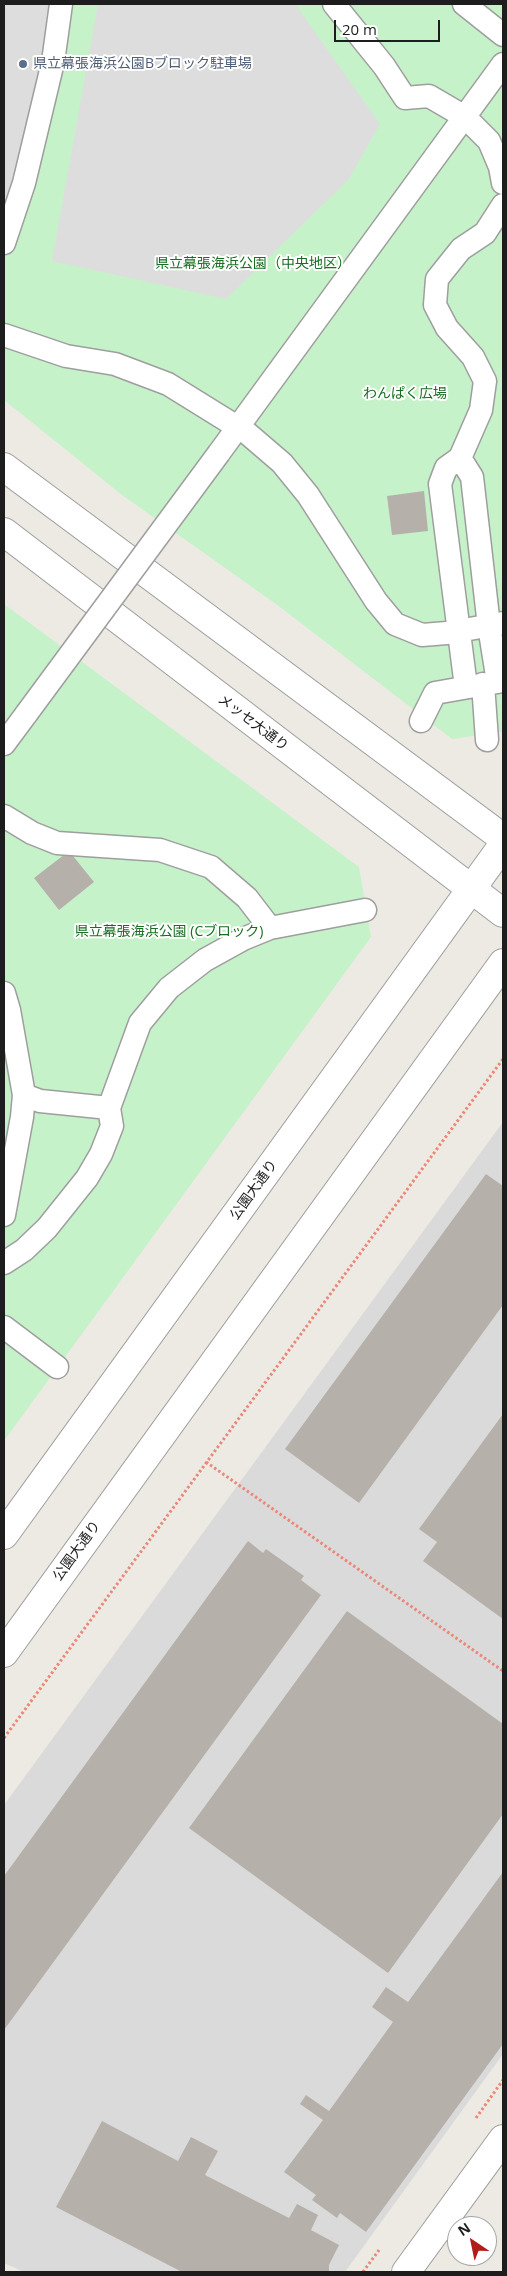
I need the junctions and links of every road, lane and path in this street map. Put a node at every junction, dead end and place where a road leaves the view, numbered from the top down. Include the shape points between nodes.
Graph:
1 (61, 4) edge
2 (334, 4) edge
3 (464, 4) edge
4 (503, 35) edge
5 (503, 64) edge
6 (465, 116) junction
7 (503, 183) edge
8 (503, 205) edge
9 (4, 243) edge
10 (4, 335) edge
11 (238, 426) junction
12 (460, 458) junction
13 (4, 467) edge
14 (4, 532) edge
15 (496, 625) edge
16 (459, 631) junction
17 (488, 684) edge
18 (421, 721) dead end
19 (487, 740) dead end
20 (4, 744) edge
21 (4, 816) edge
22 (503, 838) edge
23 (503, 845) edge
24 (471, 890) junction
25 (365, 910) dead end
26 (503, 913) edge
27 (270, 928) junction
28 (503, 964) edge
29 (4, 993) edge
30 (503, 1059) edge
31 (24, 1095) junction
32 (109, 1108) junction
33 (4, 1215) edge
34 (4, 1263) edge
35 (4, 1327) edge
36 (57, 1366) dead end
37 (206, 1462) junction
38 (4, 1535) edge
39 (4, 1653) edge
40 (503, 1672) edge
41 (4, 1738) edge
42 (503, 2139) edge
43 (406, 2272) edge

1 - 9 street via 53,62 24,183
2 - 6 street via 384,66 405,98 429,96
3 - 4 street
5 - 6 street
6 - 7 street via 488,141 500,167
6 - 11 street
8 - 12 street via 485,233 461,249 438,279 436,305 447,328 472,357 484,381 481,410
10 - 11 street via 66,356 115,364 168,384
11 - 16 street via 282,463 308,495 376,601 395,624 422,635
11 - 20 street, bridge
12 - 15 street via 472,477
12 - 16 street via 446,468 440,484
13 - 22 street
14 - 24 street, メッセ大通り
15 - 16 street
15 - 17 street
16 - 17 street
17 - 18 street via 435,693
17 - 19 street
21 - 27 street via 57,843 160,850 211,867 247,898
23 - 24 street, 公園大通り
24 - 26 street, メッセ大通り
24 - 38 street, 公園大通り
25 - 27 street
27 - 32 street via 205,960 169,988 140,1023
28 - 39 street, 公園大通り
29 - 31 street
30 - 37 path
31 - 32 street via 40,1100
31 - 33 street
32 - 34 street via 112,1126 87,1178 47,1228 24,1250
35 - 36 street
37 - 40 path
37 - 41 path
42 - 43 street

